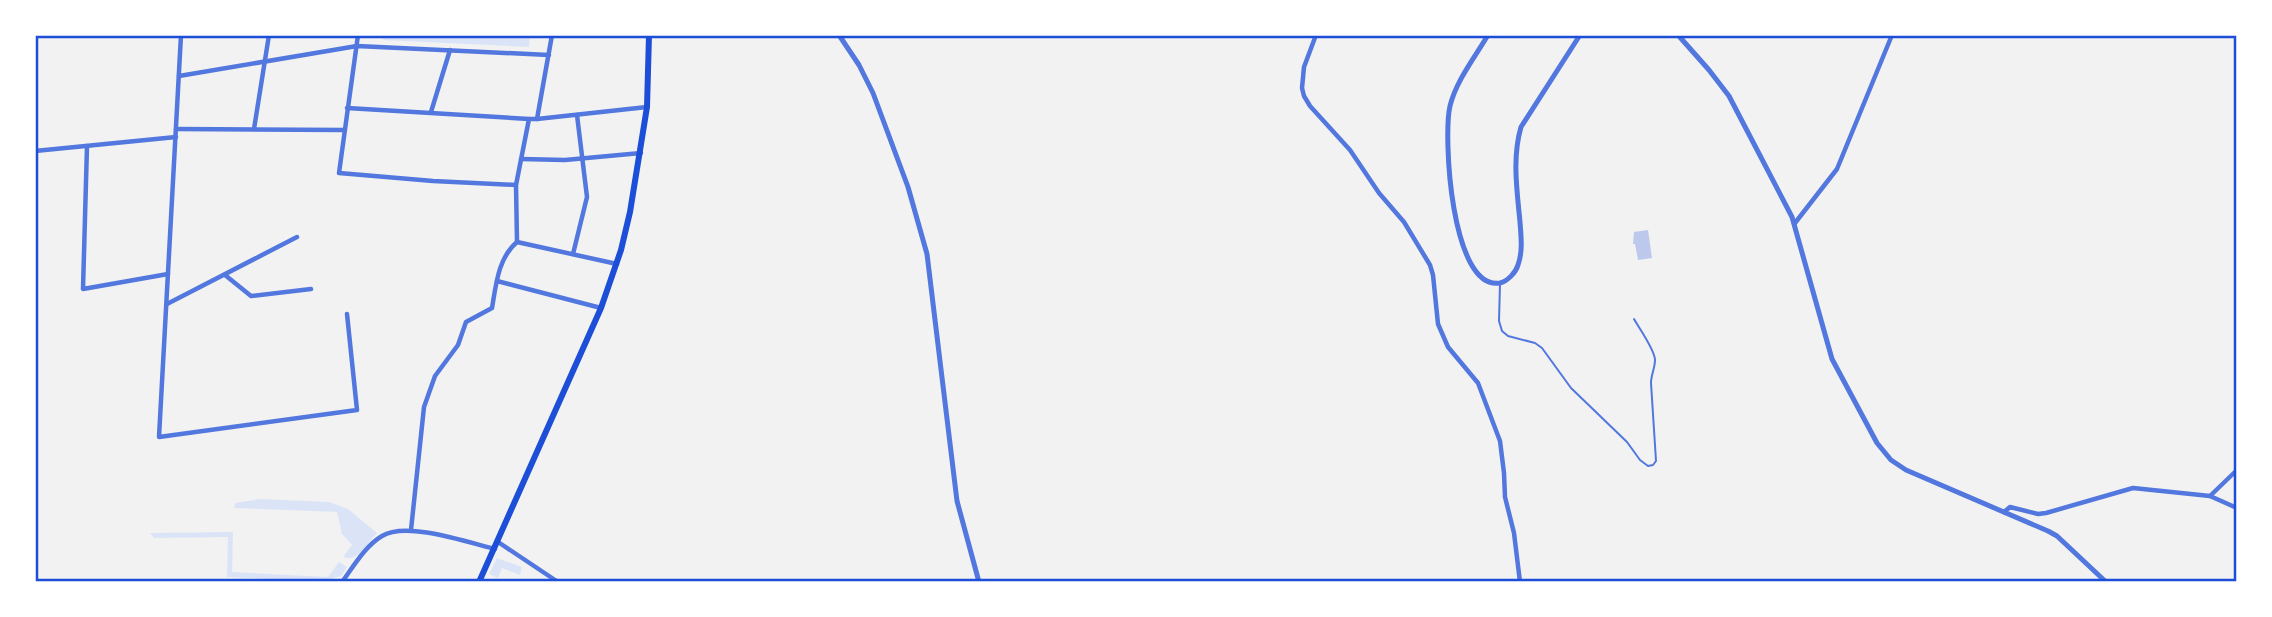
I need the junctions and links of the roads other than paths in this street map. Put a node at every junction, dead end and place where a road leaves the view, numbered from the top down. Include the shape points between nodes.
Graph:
1 (181, 35) edge
2 (269, 35) edge
3 (358, 35) edge
4 (552, 35) edge
5 (649, 35) edge
6 (839, 35) edge
7 (1316, 35) edge
8 (1488, 35) edge
9 (1580, 35) edge
10 (1678, 35) edge
11 (1892, 35) edge
12 (357, 46) junction
13 (450, 50) junction
14 (550, 55) junction
15 (265, 61) junction
16 (179, 76) junction
17 (647, 107) junction
18 (347, 108) junction
19 (431, 112) junction
20 (577, 114) junction
21 (529, 119) junction
22 (537, 119) junction
23 (176, 129) junction
24 (254, 129) junction
25 (344, 130) junction
26 (176, 137) junction
27 (87, 146) junction
28 (35, 151) edge
29 (641, 153) junction
30 (583, 158) junction
31 (521, 159) junction
32 (516, 185) junction
33 (1795, 223) junction
34 (297, 237) dead end
35 (517, 242) junction
36 (573, 254) junction
37 (617, 264) junction
38 (168, 274) junction
39 (225, 275) junction
40 (497, 281) junction
41 (1500, 283) junction
42 (311, 289) dead end
43 (167, 305) junction
44 (601, 308) junction
45 (347, 314) dead end
46 (1634, 319) dead end
47 (2237, 470) edge
48 (2210, 496) junction
49 (2237, 508) edge
50 (2004, 512) junction
51 (411, 530) junction
52 (497, 545) junction
53 (35, 565) edge
54 (35, 582) edge
55 (342, 582) edge
56 (479, 582) edge
57 (558, 582) edge
58 (979, 582) edge
59 (1520, 582) edge
60 (2106, 582) edge

1 - 16 street
2 - 15 street
3 - 12 street
4 - 14 street
5 - 17 main road
6 - 58 street via 873,93 927,254 957,501
7 - 59 street via 1301,88 1310,106 1404,222 1430,265 1438,324 1448,347 1478,383 1500,441
8 - 41 street via 1454,92 1448,147 1452,201 1468,260 1483,278
9 - 41 street via 1521,127 1516,144 1519,263 1515,273
10 - 33 street via 1729,96
11 - 33 street via 1838,169
12 - 13 street
12 - 15 street
12 - 18 street
13 - 14 street
13 - 19 street
14 - 22 street
15 - 16 street
15 - 24 street
16 - 23 street
17 - 20 street
17 - 29 main road
18 - 19 street
18 - 25 street
19 - 21 street
20 - 22 street
20 - 30 street
21 - 22 street
21 - 31 street
23 - 24 street
23 - 26 street
24 - 25 street
25 - 32 street via 339,173
26 - 27 street
26 - 38 street
27 - 28 street
27 - 38 street via 83,289
29 - 30 street
29 - 37 main road
30 - 31 street
30 - 36 street via 587,197
31 - 32 street
32 - 35 street
33 - 50 street via 1832,359 1877,443 1906,470
34 - 39 street
35 - 36 street
35 - 40 street via 508,249
36 - 37 street
37 - 44 main road
38 - 43 street
39 - 42 street via 251,296
39 - 43 street
40 - 44 street
40 - 51 street via 492,308 466,322 458,345 435,376 424,407
41 - 46 lane via 1502,331 1542,348 1572,388 1644,464 1653,465 1651,383 1655,362
43 - 45 street via 159,437 357,410
44 - 52 main road
47 - 48 street
48 - 49 street
48 - 50 street via 2133,488 2046,513 2010,507
50 - 60 street via 2057,536
51 - 52 street
51 - 55 street via 381,536
52 - 56 main road
52 - 57 street
53 - 54 street

